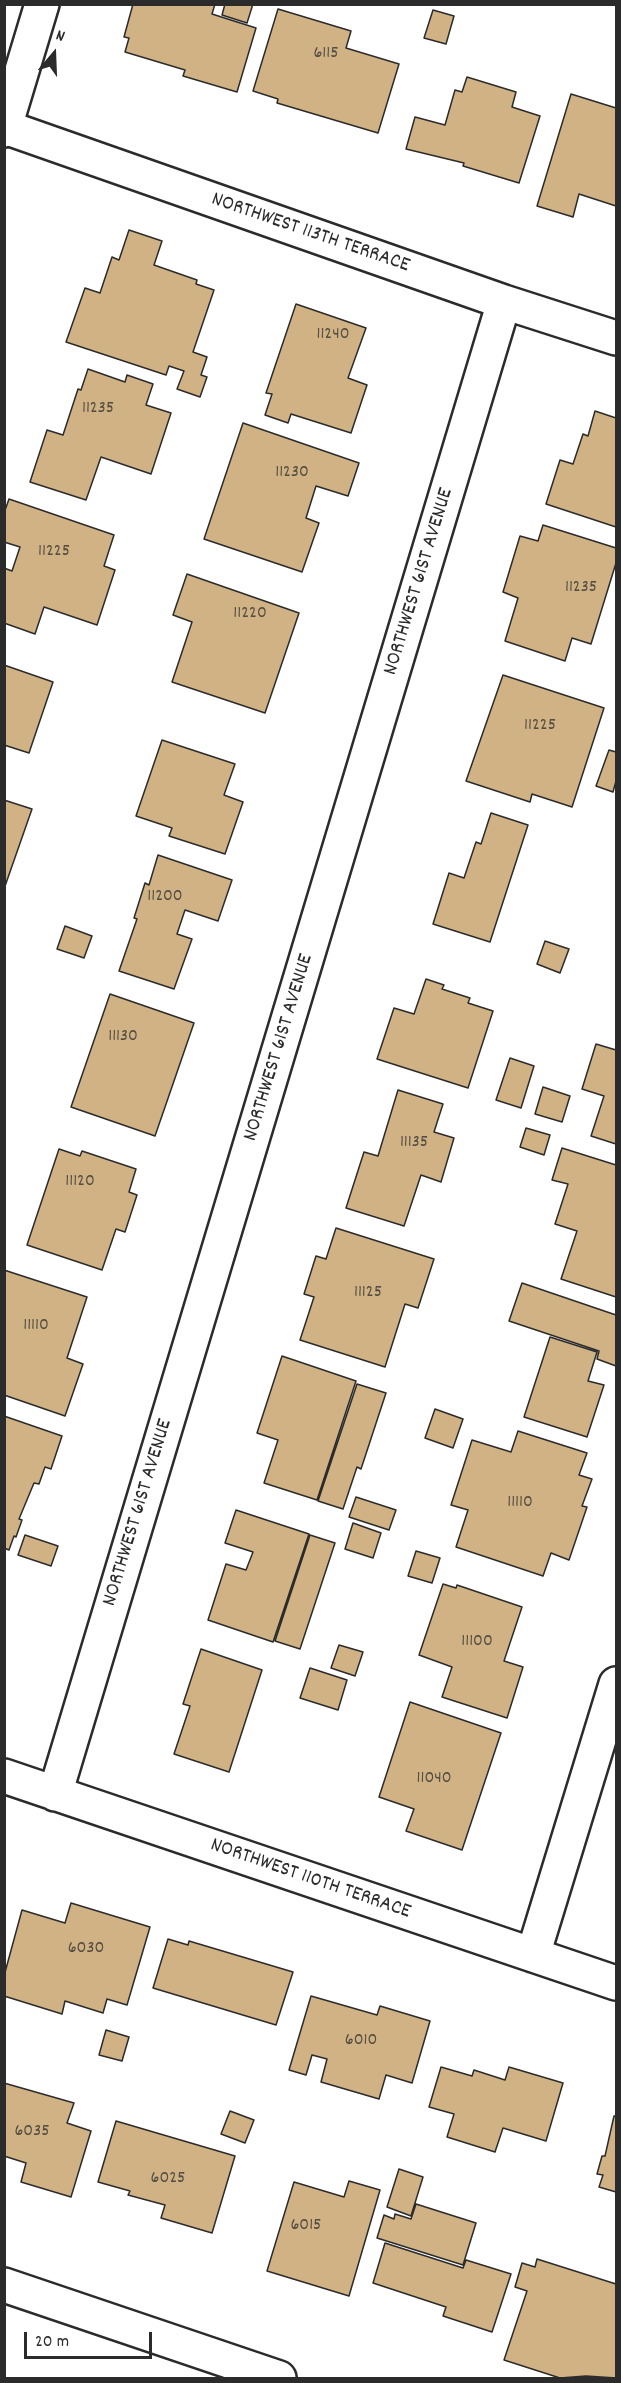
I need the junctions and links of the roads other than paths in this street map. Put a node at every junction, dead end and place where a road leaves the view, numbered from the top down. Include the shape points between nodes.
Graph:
1 (42, 4) edge
2 (5, 128) edge
3 (504, 302) junction
4 (616, 338) edge
5 (616, 1684) edge
6 (4, 1776) edge
7 (55, 1794) junction
8 (533, 1954) junction
9 (616, 1983) edge
10 (4, 2285) edge
11 (279, 2379) edge

1 - 2 street
2 - 3 street, NORTHWEST 113TH TERRACE
3 - 4 street, NORTHWEST 113TH TERRACE
3 - 7 street, NORTHWEST 61ST AVENUE
5 - 8 street
6 - 7 street, NORTHWEST 110TH TERRACE
7 - 8 street, NORTHWEST 110TH TERRACE
8 - 9 street, NORTHWEST 110TH TERRACE
10 - 11 street

